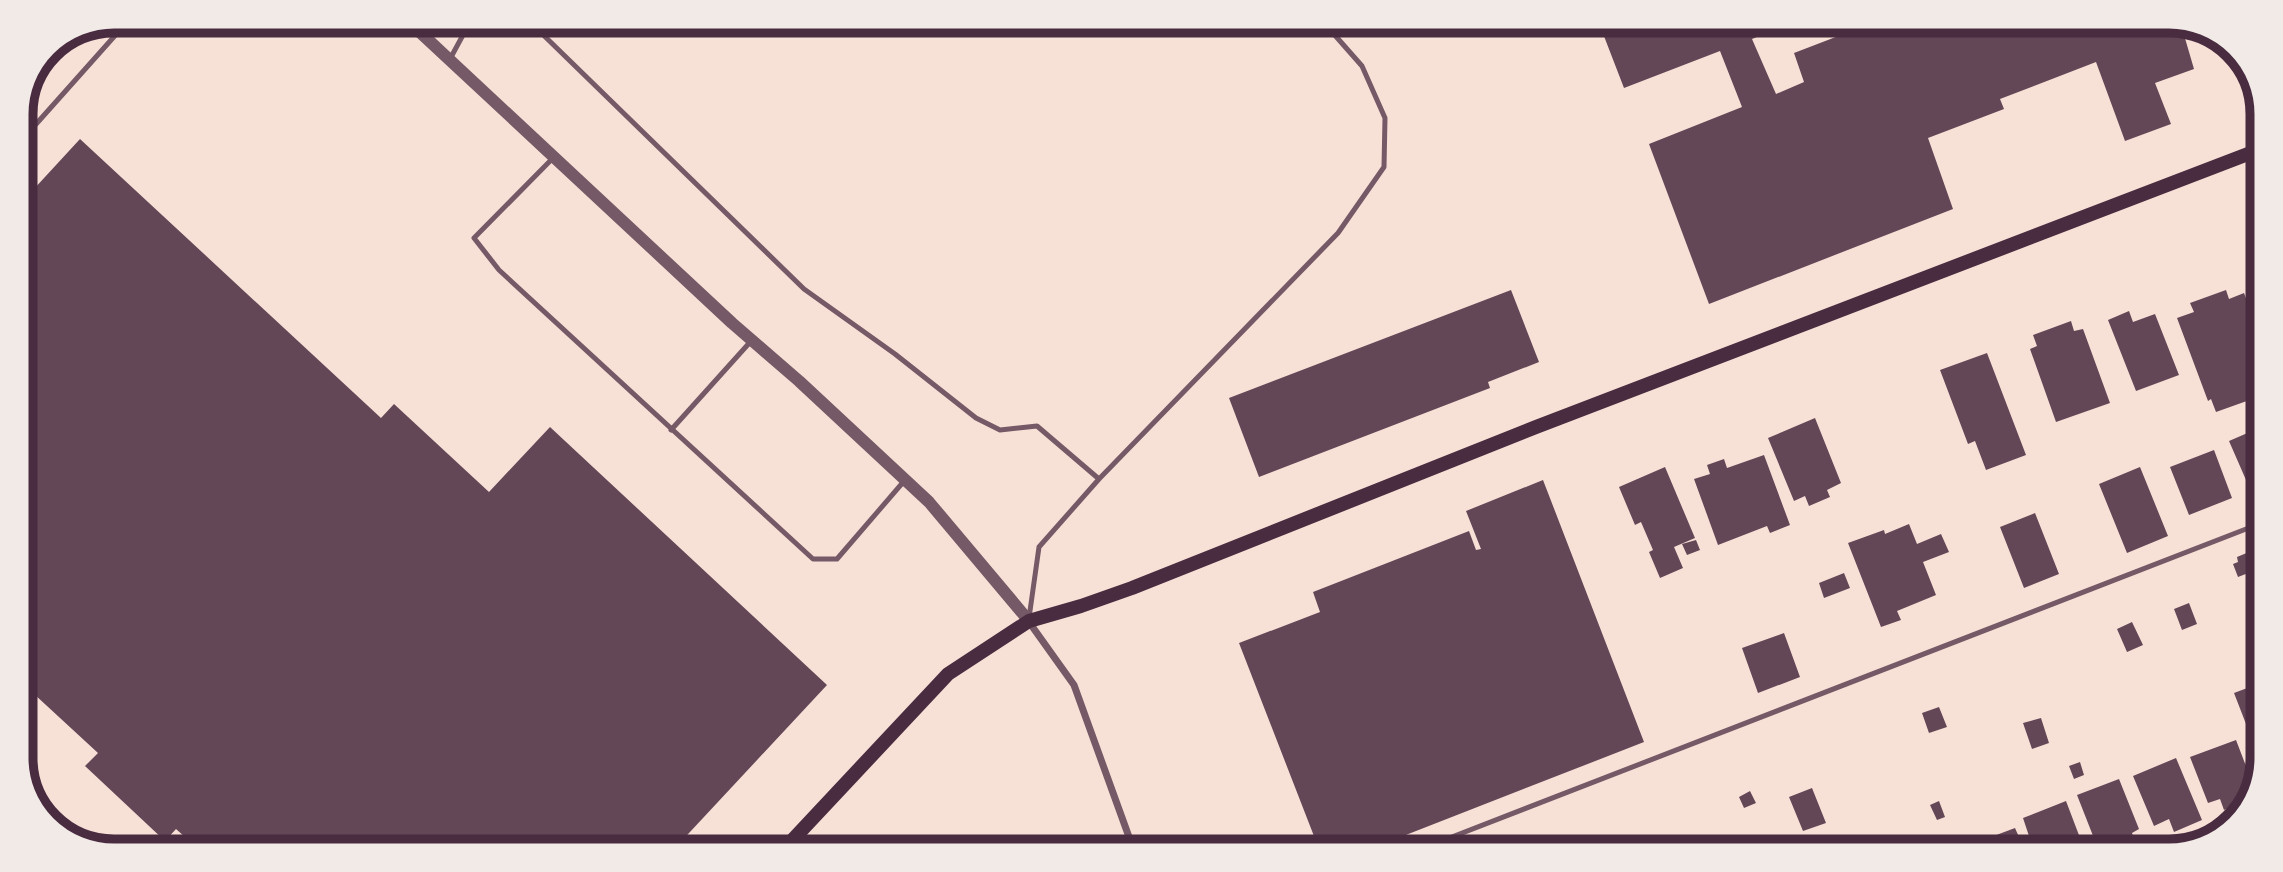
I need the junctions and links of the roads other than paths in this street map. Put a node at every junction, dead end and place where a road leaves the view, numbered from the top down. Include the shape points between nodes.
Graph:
1 (117, 33) edge
2 (421, 33) edge
3 (464, 33) edge
4 (541, 33) edge
5 (1333, 33) edge
6 (450, 59) junction
7 (33, 128) edge
8 (2250, 154) edge
9 (554, 157) junction
10 (752, 340) junction
11 (671, 430) junction
12 (1099, 479) junction
13 (905, 480) junction
14 (2250, 527) edge
15 (1028, 621) junction
16 (793, 839) edge
17 (1130, 839) edge
18 (1447, 839) edge

1 - 7 lane
2 - 6 street
3 - 6 lane
4 - 12 lane via 804,289 976,418 1000,430 1037,426
5 - 12 lane via 1362,66 1385,118 1384,167 1338,233
6 - 9 street
8 - 15 main road via 1549,422 1132,588
9 - 10 street
9 - 11 lane via 474,238 499,270
10 - 11 lane
10 - 13 street
11 - 13 lane via 813,559 837,559
12 - 15 lane via 1039,547
13 - 15 street via 929,502
14 - 18 lane
15 - 16 main road via 948,674
15 - 17 street via 1074,685

